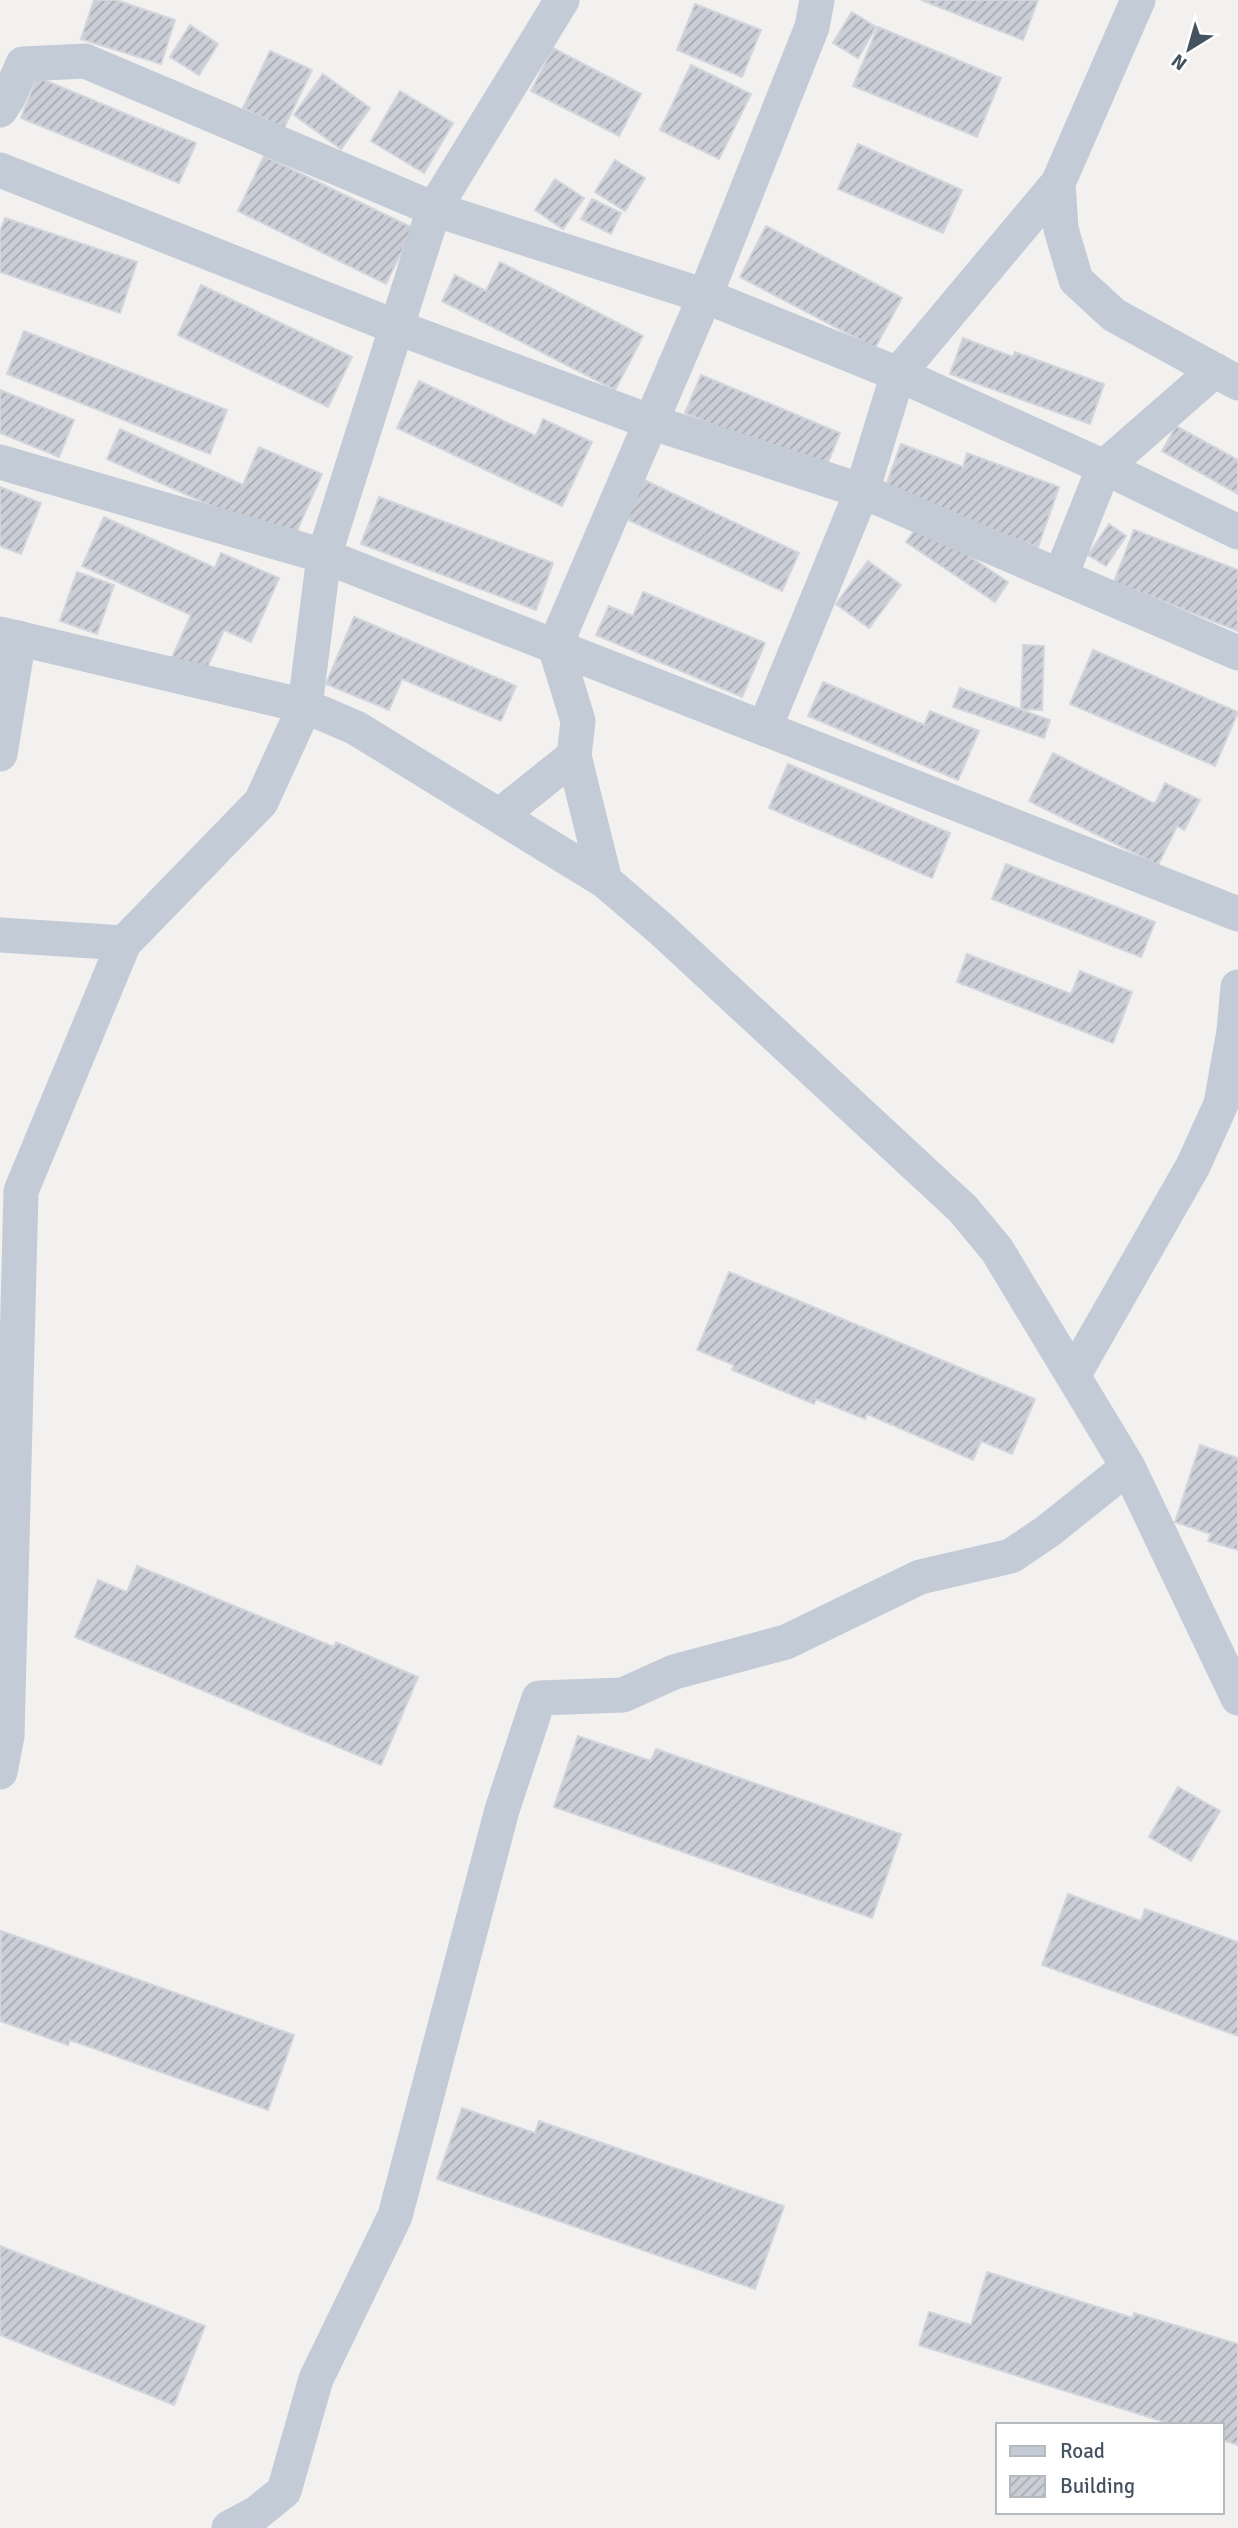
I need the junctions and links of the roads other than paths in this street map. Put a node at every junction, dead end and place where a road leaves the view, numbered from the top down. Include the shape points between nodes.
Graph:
1 (562, 0) edge
2 (817, 0) edge
3 (1138, 0) edge
4 (0, 110) edge
5 (0, 170) edge
6 (1058, 183) junction
7 (434, 209) junction
8 (705, 296) junction
9 (396, 327) junction
10 (898, 373) junction
11 (1226, 377) edge
12 (651, 422) junction
13 (0, 462) edge
14 (1104, 467) junction
15 (862, 491) junction
16 (1238, 532) edge
17 (324, 556) junction
18 (1061, 575) junction
19 (10, 636) edge
20 (555, 646) junction
21 (1238, 653) edge
22 (304, 706) junction
23 (765, 727) junction
24 (0, 754) edge
25 (574, 756) junction
26 (499, 816) junction
27 (605, 881) junction
28 (1238, 914) edge
29 (0, 935) edge
30 (124, 943) junction
31 (1238, 987) edge
32 (1073, 1376) junction
33 (1128, 1467) junction
34 (1238, 1698) edge
35 (0, 1772) edge
36 (229, 2528) edge

1 - 7 street
2 - 8 street via 811,27
3 - 6 street
4 - 7 street via 23,64 85,61
5 - 9 street
6 - 10 street
6 - 11 street via 1061,229 1076,280 1114,315
7 - 8 street
7 - 9 street
8 - 10 street
8 - 12 street
9 - 12 street
9 - 17 street
10 - 14 street
10 - 15 street
11 - 14 street
12 - 15 street
12 - 20 street
13 - 17 street
14 - 16 street
14 - 18 street
15 - 18 street
15 - 23 street
17 - 20 street
17 - 22 street
18 - 21 street
19 - 22 street
19 - 24 street
20 - 23 street
20 - 25 street via 578,721
22 - 26 street via 356,728
22 - 30 street via 261,802
23 - 28 street
25 - 26 street
25 - 27 street
26 - 27 street
27 - 32 street via 963,1209 997,1250
29 - 30 street
30 - 35 street via 21,1192 7,1736
31 - 32 street via 1222,1104 1193,1166
32 - 33 street
33 - 34 street
33 - 36 street via 1012,1556 920,1577 786,1642 674,1672 623,1695 539,1698 502,1810 395,2216 316,2379 284,2491

